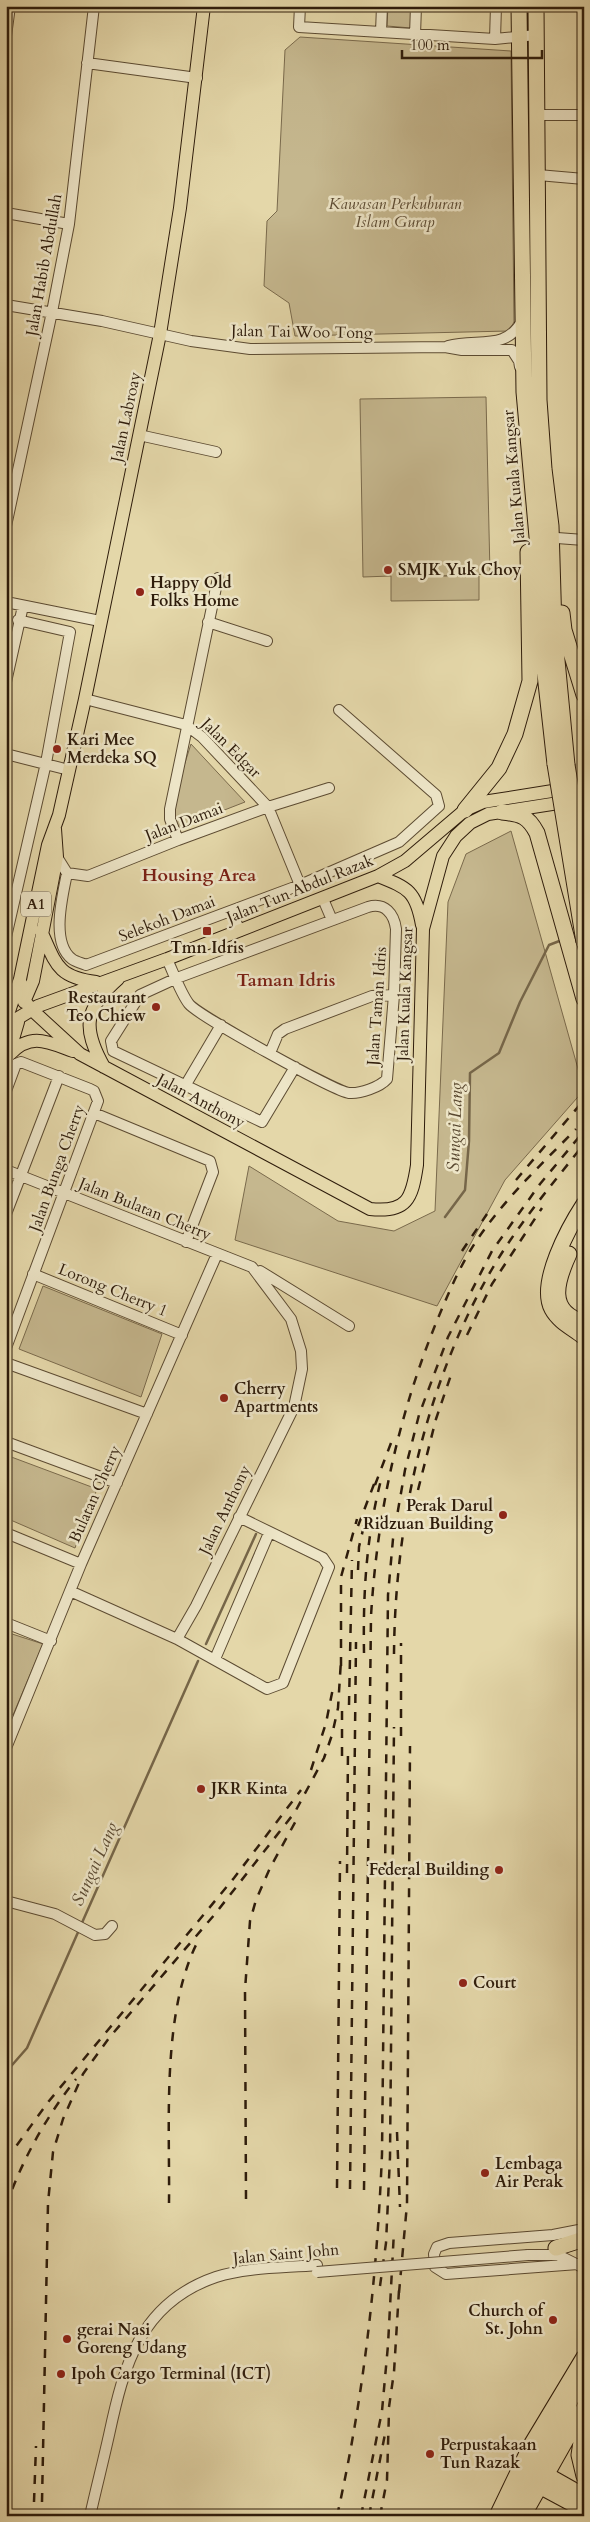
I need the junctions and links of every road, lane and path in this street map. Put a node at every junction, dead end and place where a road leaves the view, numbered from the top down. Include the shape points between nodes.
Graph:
1 (10, 6) edge
2 (94, 6) edge
3 (204, 6) edge
4 (300, 6) edge
5 (382, 6) edge
6 (416, 6) edge
7 (496, 6) edge
8 (519, 6) edge
9 (536, 6) edge
10 (380, 32) junction
11 (415, 35) junction
12 (536, 35) junction
13 (6, 36) edge
14 (520, 37) junction
15 (495, 39) junction
16 (87, 63) junction
17 (197, 78) junction
18 (537, 115) junction
19 (584, 115) edge
20 (538, 175) junction
21 (584, 178) edge
22 (6, 213) edge
23 (69, 224) junction
24 (6, 305) edge
25 (52, 312) junction
26 (524, 317) junction
27 (160, 334) junction
28 (445, 346) junction
29 (524, 379) junction
30 (140, 435) junction
31 (528, 451) junction
32 (216, 452) dead end
33 (6, 526) edge
34 (554, 532) junction
35 (584, 540) edge
36 (218, 578) dead end
37 (6, 602) edge
38 (23, 606) junction
39 (18, 620) junction
40 (100, 621) junction
41 (208, 622) junction
42 (267, 641) dead end
43 (6, 682) edge
44 (584, 695) edge
45 (85, 698) junction
46 (338, 710) dead end
47 (186, 725) junction
48 (6, 754) edge
49 (46, 763) junction
50 (69, 770) junction
51 (584, 786) edge
52 (329, 788) dead end
53 (584, 799) edge
54 (268, 806) junction
55 (465, 810) junction
56 (502, 812) junction
57 (54, 829) junction
58 (178, 840) junction
59 (57, 857) junction
60 (584, 867) edge
61 (67, 872) junction
62 (378, 876) junction
63 (300, 885) junction
64 (11, 896) edge
65 (323, 899) junction
66 (231, 910) junction
67 (332, 920) junction
68 (423, 929) junction
69 (41, 931) junction
70 (240, 931) junction
71 (6, 937) edge
72 (584, 942) edge
73 (167, 959) junction
74 (121, 977) junction
75 (177, 978) junction
76 (20, 979) junction
77 (99, 983) junction
78 (394, 995) junction
79 (584, 999) edge
80 (25, 1009) junction
81 (6, 1020) edge
82 (221, 1025) junction
83 (6, 1033) edge
84 (270, 1053) junction
85 (80, 1054) junction
86 (8, 1059) edge
87 (104, 1067) junction
88 (295, 1068) junction
89 (59, 1076) junction
90 (185, 1086) junction
91 (6, 1091) edge
92 (94, 1112) junction
93 (6, 1170) edge
94 (21, 1175) junction
95 (64, 1193) junction
96 (584, 1204) edge
97 (398, 1207) joint
98 (6, 1214) edge
99 (584, 1226) edge
100 (186, 1242) junction
101 (216, 1254) junction
102 (252, 1267) junction
103 (33, 1274) junction
104 (584, 1322) edge
105 (349, 1326) dead end
106 (182, 1335) junction
107 (584, 1337) edge
108 (6, 1348) edge
109 (6, 1363) edge
110 (147, 1414) junction
111 (6, 1442) edge
112 (116, 1483) junction
113 (239, 1517) junction
114 (6, 1533) edge
115 (270, 1533) junction
116 (81, 1564) junction
117 (70, 1590) junction
118 (6, 1623) edge
119 (177, 1638) junction
120 (51, 1641) junction
121 (215, 1659) junction
122 (6, 1748) edge
123 (6, 1902) edge
124 (112, 1926) dead end
125 (584, 2229) edge
126 (584, 2239) edge
127 (584, 2247) edge
128 (556, 2248) junction
129 (528, 2253) junction
130 (581, 2266) edge
131 (317, 2269) junction
132 (584, 2357) edge
133 (584, 2362) edge
134 (584, 2396) edge
135 (584, 2408) edge
136 (584, 2423) edge
137 (584, 2476) edge
138 (537, 2477) junction
139 (584, 2496) edge
140 (584, 2510) edge
141 (90, 2516) edge
142 (94, 2516) edge
143 (497, 2516) edge
144 (509, 2516) edge
145 (523, 2516) edge

1 - 13 street
2 - 16 street, Jalan Habib Abdullah
3 - 17 main road, Jalan Labroay
4 - 10 street via 300,27
5 - 10 street
6 - 11 street
7 - 15 street
8 - 14 highway, Jalan Kuala Kangsar
9 - 12 highway, Jalan Kuala Kangsar
10 - 11 street
11 - 15 street
12 - 14 street
12 - 18 highway, Jalan Kuala Kangsar
14 - 15 street
14 - 26 highway, Jalan Kuala Kangsar
16 - 17 street
16 - 23 street, Jalan Habib Abdullah
17 - 27 main road, Jalan Labroay
18 - 19 street
18 - 20 highway, Jalan Kuala Kangsar
20 - 21 street
20 - 34 highway, Jalan Kuala Kangsar via 539,400 544,469
22 - 23 street
23 - 25 street, Jalan Habib Abdullah
24 - 25 street, Jalan Tai Woo Tong
25 - 27 street, Jalan Tai Woo Tong
25 - 33 street, Jalan Habib Abdullah
26 - 28 street, Jalan Tai Woo Tong via 515,333 501,341
26 - 29 highway, Jalan Kuala Kangsar
27 - 28 street, Jalan Tai Woo Tong via 250,349
27 - 30 main road, Jalan Labroay
28 - 29 street, Jalan Tai Woo Tong via 462,350 512,350
29 - 31 highway, Jalan Kuala Kangsar
30 - 32 street
30 - 40 main road, Jalan Labroay
31 - 55 highway via 530,681 515,734 499,768
31 - 72 highway, Jalan Kuala Kangsar, bridge via 555,764
34 - 35 street
34 - 44 highway via 564,630
34 - 60 highway, Jalan Kuala Kangsar, bridge via 554,629 568,765
36 - 41 street
37 - 38 street
38 - 39 street
38 - 40 street
39 - 43 street
39 - 49 street via 70,632
40 - 45 main road, Jalan Labroay
41 - 42 street
41 - 47 street
45 - 47 street, Jalan Edgar
45 - 50 main road, Jalan Labroay
46 - 63 street, Selekoh Damai via 436,795 439,806 399,842
47 - 54 street, Jalan Edgar via 202,737
47 - 58 street via 170,809
48 - 49 street
49 - 50 street
49 - 64 street
50 - 57 main road, Jalan Labroay
51 - 55 main road, Jalan Tun Abdul Razak via 482,802
52 - 54 street, Jalan Damai
53 - 56 main road, Jalan Kuala Kangsar
54 - 58 street, Jalan Damai
54 - 63 street, Jalan Edgar
55 - 62 main road, Jalan Tun Abdul Razak via 405,861
56 - 68 main road, Jalan Kuala Kangsar via 488,814 470,823 456,836 444,856
56 - 79 highway via 518,814 530,821 537,833
57 - 59 main road, Jalan Tun Abdul Razak / A1
57 - 76 main road, A1
58 - 61 street, Jalan Damai via 88,876
59 - 61 street
59 - 69 main road, Jalan Tun Abdul Razak / A1
61 - 66 street, Selekoh Damai via 59,928 62,943 71,959 86,965
62 - 65 main road, Jalan Tun Abdul Razak
62 - 68 main road via 398,884 414,898
63 - 66 street, Selekoh Damai
64 - 71 street
65 - 67 street
65 - 70 main road, Jalan Tun Abdul Razak
66 - 70 street
67 - 75 street, Jalan Taman Idris
67 - 78 street, Jalan Taman Idris via 372,905 389,911 396,929
68 - 97 main road, Jalan Kuala Kangsar via 418,1165 414,1191
69 - 77 main road via 54,960 65,973 75,980
69 - 80 main road, Jalan Tun Abdul Razak / A1
70 - 73 main road, Jalan Tun Abdul Razak
73 - 74 main road, Jalan Tun Abdul Razak
73 - 75 street, Jalan Taman Idris
74 - 77 main road, Jalan Tun Abdul Razak
74 - 87 main road via 96,1002 90,1017 89,1036
75 - 82 street, Jalan Taman Idris via 189,1004
75 - 90 street via 137,997 111,1041 113,1051
76 - 80 main road
76 - 81 main road, A1
77 - 80 main road, Jalan Tun Abdul Razak
78 - 84 street via 372,996 285,1029 278,1034
78 - 88 street, Jalan Taman Idris via 388,1072 383,1083 348,1093
80 - 83 main road, Jalan Tun Abdul Razak
80 - 85 main road, Jalan Anthony
80 - 86 main road, Jalan Tun Abdul Razak / A1
82 - 84 street, Jalan Taman Idris
82 - 90 street
84 - 88 street, Jalan Taman Idris
85 - 86 main road via 36,1040 19,1045
85 - 87 main road, Jalan Anthony
87 - 97 main road, Jalan Anthony via 370,1209
88 - 90 street via 262,1122
89 - 91 street, Jalan Bunga Cherry via 17,1063
89 - 92 street, Jalan Bunga Cherry via 94,1091 98,1101
89 - 94 street
92 - 95 street, Jalan Bunga Cherry
92 - 100 street via 210,1161 213,1172
93 - 94 street, Jalan Bulatan Cherry
94 - 95 street, Jalan Bulatan Cherry
94 - 98 street
95 - 100 street, Jalan Bulatan Cherry
95 - 103 street, Jalan Bunga Cherry
96 - 107 highway via 555,1261 547,1287 548,1300 557,1316
99 - 104 highway via 568,1255 556,1291 563,1310
100 - 101 street, Jalan Bulatan Cherry
101 - 102 street
101 - 106 street, Bulatan Cherry
102 - 105 street
102 - 113 street, Jalan Anthony via 291,1319 301,1351 302,1369 294,1407
103 - 106 street, Lorong Cherry 1
103 - 108 street, Jalan Bunga Cherry
106 - 110 street, Bulatan Cherry
109 - 110 street
110 - 112 street, Bulatan Cherry
111 - 112 street
112 - 116 street, Bulatan Cherry
113 - 115 street
113 - 119 street, Jalan Anthony
114 - 116 street
115 - 121 street
115 - 121 street via 323,1558 329,1567 283,1683 267,1689
116 - 117 street, Bulatan Cherry
117 - 119 street
117 - 120 street, Bulatan Cherry
118 - 120 street
119 - 121 street
120 - 122 street, Bulatan Cherry
123 - 124 street via 42,1909 100,1935
125 - 130 street via 565,2234 449,2242 437,2247 434,2254 435,2267 446,2274
126 - 128 highway
127 - 128 street, Jalan Saint John
128 - 129 street, Jalan Saint John
129 - 130 street, Jalan Saint John via 558,2255
129 - 131 street, Jalan Saint John
131 - 141 street, Jalan Saint John via 248,2271 216,2277 185,2292 161,2311 133,2350 122,2375
131 - 142 street, Jalan Saint John via 249,2276 218,2283 188,2296 155,2326 130,2370
132 - 143 highway via 531,2445
133 - 138 highway
134 - 138 highway
135 - 138 highway
136 - 137 highway via 579,2455
138 - 139 highway
138 - 140 highway
138 - 144 highway
138 - 145 highway

